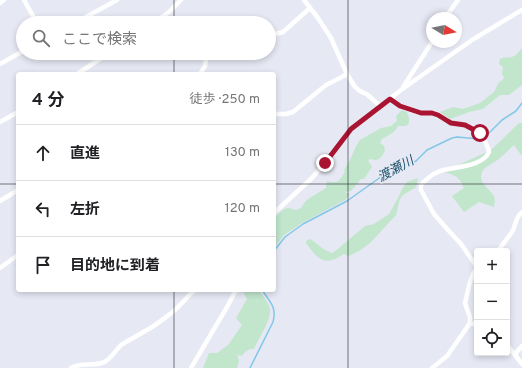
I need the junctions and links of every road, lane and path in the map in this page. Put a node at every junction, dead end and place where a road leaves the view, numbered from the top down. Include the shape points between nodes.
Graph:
1 (4, 0) edge
2 (24, 0) edge
3 (117, 0) edge
4 (181, 0) edge
5 (304, 0) edge
6 (458, 0) edge
7 (0, 3) edge
8 (310, 8) junction
9 (522, 10) edge
10 (449, 12) edge
11 (33, 16) edge
12 (88, 16) edge
13 (163, 16) edge
14 (276, 34) edge
15 (428, 48) edge
16 (16, 55) edge
17 (98, 60) edge
18 (206, 60) edge
19 (0, 64) edge
20 (80, 72) edge
21 (201, 72) edge
22 (347, 74) junction
23 (401, 90) junction
24 (390, 99) junction
25 (380, 106) junction
26 (16, 113) edge
27 (276, 114) edge
28 (0, 122) edge
29 (16, 191) edge
30 (0, 201) edge
31 (276, 211) edge
32 (522, 212) edge
33 (500, 248) edge
34 (16, 256) edge
35 (474, 264) edge
36 (0, 268) edge
37 (474, 272) edge
38 (192, 292) edge
39 (235, 292) edge
40 (470, 323) junction
41 (474, 324) edge
42 (522, 346) edge
43 (510, 348) edge
44 (515, 354) junction
45 (522, 364) edge
46 (71, 368) edge
47 (191, 368) edge
48 (432, 368) edge

1 - 7 street
2 - 11 street
3 - 12 street
4 - 13 street
5 - 8 street
6 - 10 street
8 - 14 street via 283,32
8 - 22 street via 331,38
9 - 23 street via 472,40
15 - 23 street
16 - 19 street
17 - 20 street
18 - 21 street
22 - 25 street via 360,91
22 - 27 street via 326,84 292,112
23 - 24 street
24 - 25 street
24 - 35 street via 412,111 432,113 451,123 465,125 480,133 484,139 489,152 485,158 467,166 440,171 420,188 434,214 461,244
25 - 31 street via 351,129 311,179
26 - 28 street
29 - 30 street
32 - 33 street
34 - 36 street
37 - 40 street via 465,303
38 - 46 street via 173,312 131,338 101,364 80,364
39 - 47 street
40 - 41 street
40 - 48 street via 447,356
42 - 44 street
43 - 44 street
44 - 45 street

